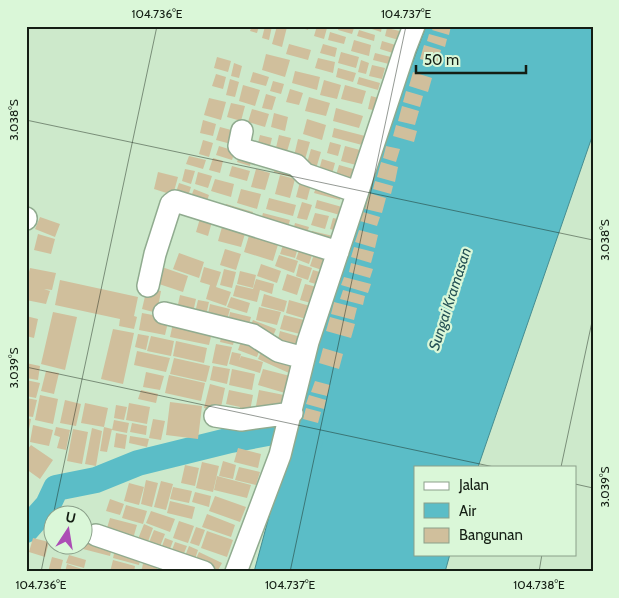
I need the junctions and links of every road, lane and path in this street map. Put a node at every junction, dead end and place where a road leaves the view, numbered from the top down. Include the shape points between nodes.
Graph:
1 (414, 26) edge
2 (242, 131) dead end
3 (357, 192) junction
4 (338, 252) junction
5 (148, 286) dead end
6 (164, 313) dead end
7 (304, 358) junction
8 (291, 415) junction
9 (215, 416) dead end
10 (96, 534) dead end
11 (204, 572) edge
12 (236, 572) edge

1 - 3 street
2 - 3 street via 239,146 242,148
3 - 4 street
4 - 5 street via 175,201 171,204 155,254
4 - 7 street
6 - 7 street via 252,336 278,351
7 - 8 street
8 - 9 street via 241,420
8 - 12 street via 280,455
10 - 11 street

